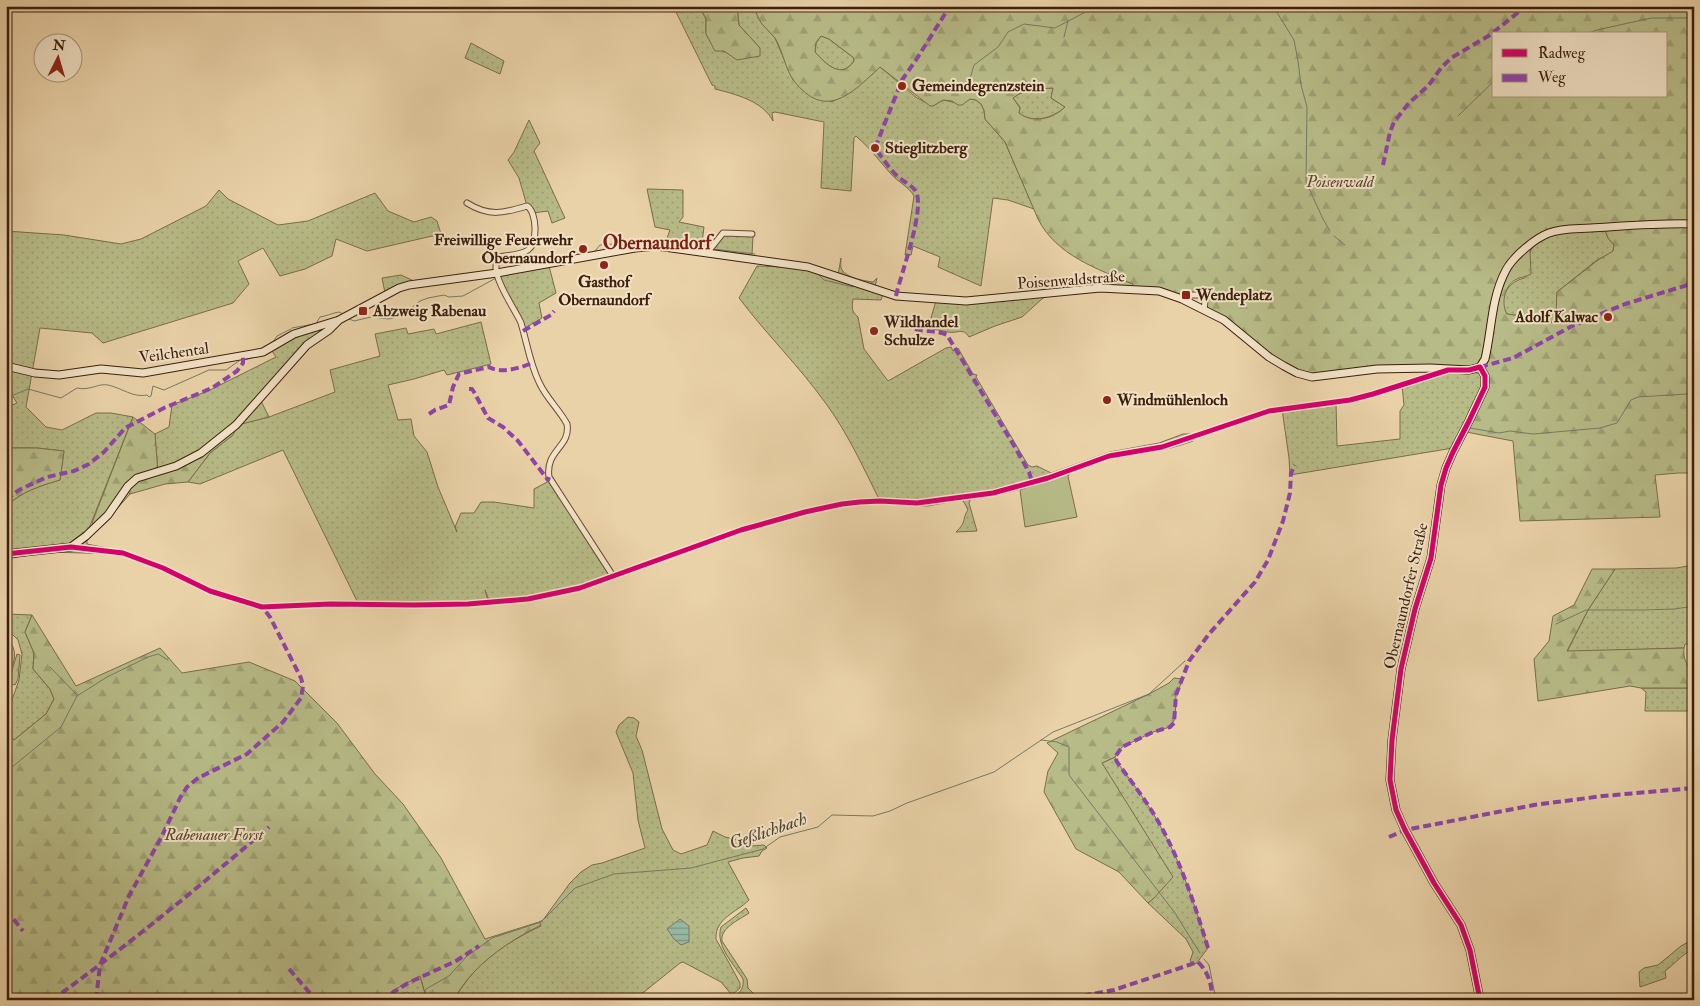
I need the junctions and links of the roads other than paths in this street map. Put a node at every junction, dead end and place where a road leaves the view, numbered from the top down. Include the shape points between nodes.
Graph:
1 (468, 203) dead end
2 (1694, 224) edge
3 (752, 234) dead end
4 (707, 253) junction
5 (498, 276) junction
6 (1182, 299) junction
7 (1204, 309) junction
8 (339, 320) junction
9 (6, 366) edge
10 (1480, 368) junction
11 (6, 554) edge
12 (614, 576) dead end
13 (1480, 1000) edge

1 - 5 street via 480,211 531,208 533,244 528,250 500,257 496,265
2 - 10 street via 1562,230 1541,236 1516,256 1506,269 1496,294 1486,354
3 - 4 street via 723,233
4 - 5 street, Poisenwaldstraße via 657,246 635,248
4 - 6 street, Poisenwaldstraße via 808,267 896,296 966,301 1100,288 1154,291
5 - 8 street, Poisenwaldstraße via 404,286
5 - 12 street via 517,314 538,381 567,424 566,438 549,462 549,477
6 - 7 street, Poisenwaldstraße
6 - 7 street via 1201,295
7 - 10 street, Poisenwaldstraße via 1224,320 1269,357 1308,377 1377,369
8 - 9 street, Veilchental via 294,334 263,352 143,373 101,369 59,375
8 - 11 street, Poisenwaldstraße via 301,350 236,425 201,453 176,466 137,478 108,515 86,536 70,547
10 - 13 street, Obernaundorfer Straße via 1485,376 1485,387 1446,468 1431,558 1407,638 1396,704 1390,780 1396,810 1405,830 1462,925

